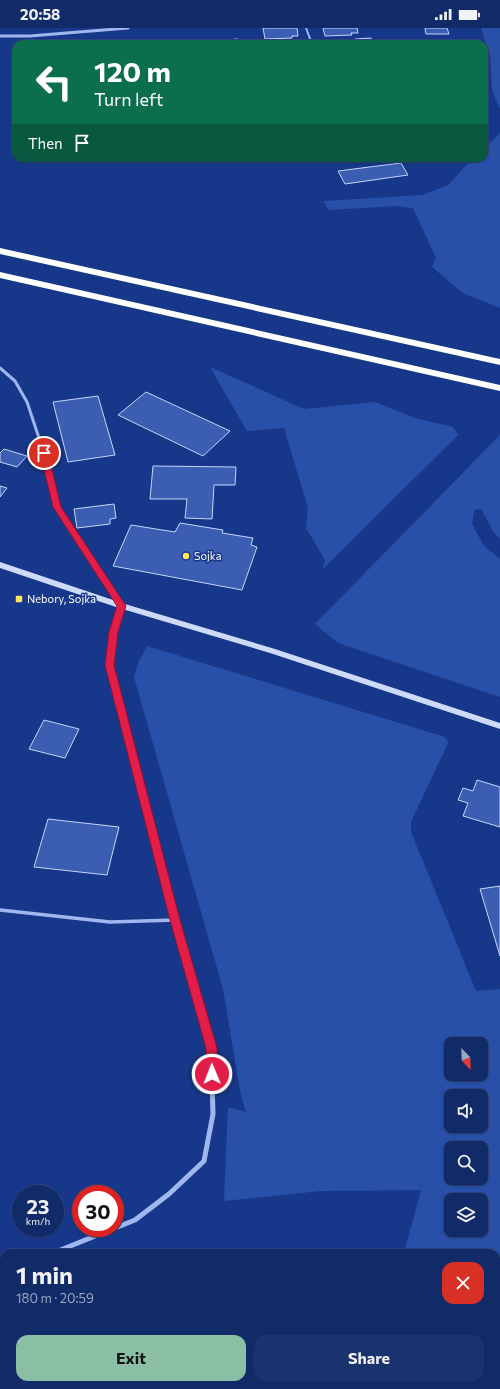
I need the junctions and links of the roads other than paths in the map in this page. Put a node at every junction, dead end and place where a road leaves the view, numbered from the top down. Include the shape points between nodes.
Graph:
1 (128, 28) edge
2 (306, 28) edge
3 (0, 36) edge
4 (310, 40) edge
5 (0, 251) edge
6 (0, 275) edge
7 (500, 362) edge
8 (0, 368) edge
9 (500, 388) edge
10 (0, 565) edge
11 (122, 606) junction
12 (500, 726) edge
13 (0, 910) edge
14 (175, 920) junction
15 (63, 1249) edge

1 - 3 street
2 - 4 lane
5 - 7 highway
6 - 9 highway
8 - 11 lane via 15,380 27,402 44,453 57,507
10 - 11 main road
11 - 12 main road via 280,654
11 - 14 street via 113,632 109,665
13 - 14 lane via 110,922
14 - 15 street via 211,1048 213,1114 204,1161 169,1194 135,1220

